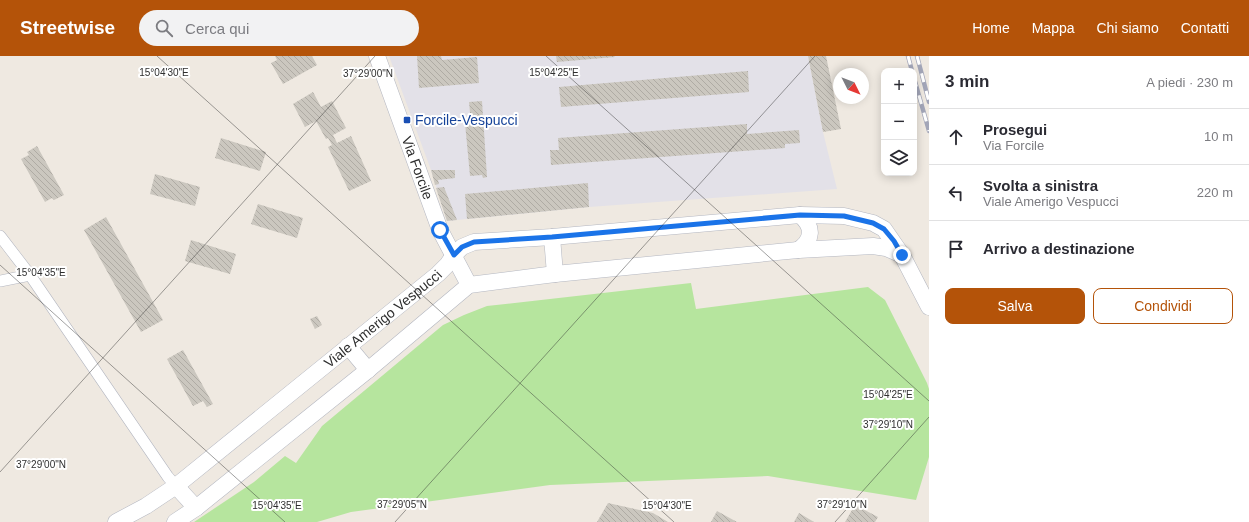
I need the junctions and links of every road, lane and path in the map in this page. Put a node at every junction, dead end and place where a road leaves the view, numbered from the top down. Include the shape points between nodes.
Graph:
1 (376, 56) edge
2 (800, 215) junction
3 (0, 236) edge
4 (552, 237) junction
5 (798, 250) junction
6 (454, 255) junction
7 (902, 255) junction
8 (556, 274) junction
9 (30, 275) junction
10 (0, 281) edge
11 (469, 285) junction
12 (929, 307) edge
13 (348, 346) junction
14 (368, 370) junction
15 (176, 486) junction
16 (196, 508) junction
17 (116, 522) edge
18 (175, 522) edge

1 - 6 street, Via Forcile via 440,230
2 - 4 street, Viale Amerigo Vespucci
2 - 5 street via 807,221 810,238
2 - 7 street, Viale Amerigo Vespucci via 844,216 873,223 884,229
3 - 9 street
4 - 6 street, Viale Amerigo Vespucci via 474,242 462,247
4 - 8 street
5 - 7 street via 872,246 886,248
5 - 8 street
6 - 11 street, Via Forcile
6 - 13 street, Viale Amerigo Vespucci via 438,274
7 - 12 street, Viale Amerigo Vespucci
8 - 11 street
9 - 10 street
9 - 15 street
11 - 14 street
13 - 14 street
13 - 15 street, Viale Amerigo Vespucci
14 - 16 street
15 - 16 street
15 - 17 street, Viale Amerigo Vespucci
16 - 18 street

